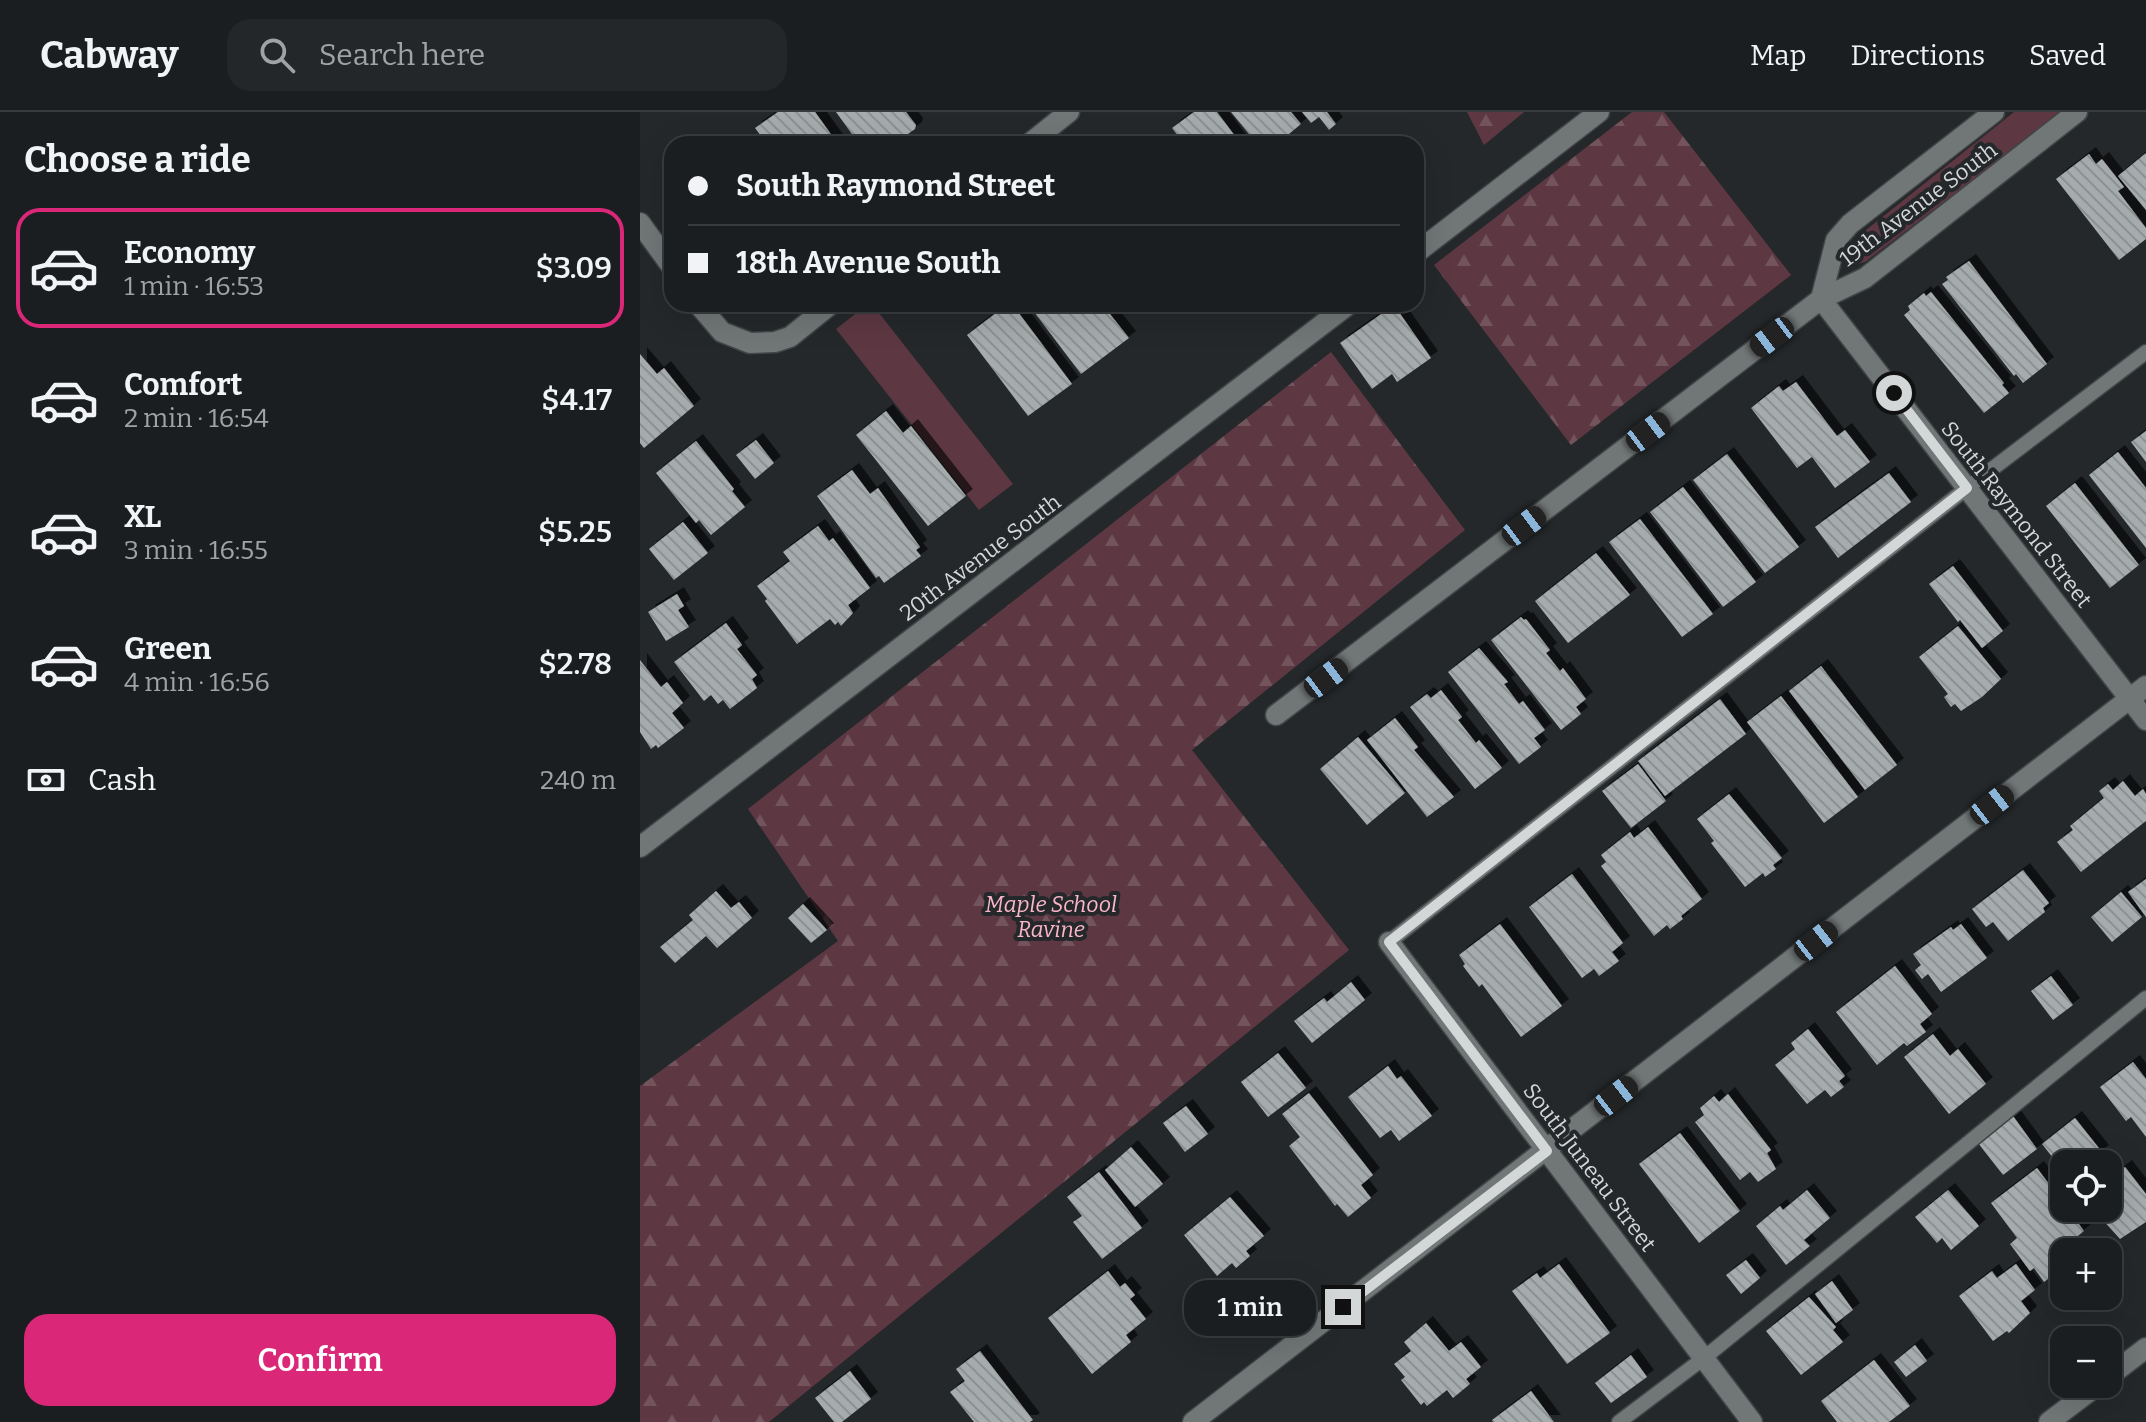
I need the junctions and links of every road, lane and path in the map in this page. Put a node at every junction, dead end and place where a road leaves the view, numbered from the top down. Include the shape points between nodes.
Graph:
1 (1069, 112) edge
2 (1599, 112) edge
3 (1994, 112) edge
4 (2077, 112) edge
5 (1039, 136) edge
6 (640, 223) edge
7 (1424, 247) edge
8 (664, 256) edge
9 (1821, 299) junction
10 (705, 312) edge
11 (821, 312) edge
12 (1339, 312) edge
13 (2146, 352) edge
14 (1967, 488) junction
15 (2138, 692) edge
16 (1276, 715) dead end
17 (2146, 720) edge
18 (640, 847) edge
19 (1389, 942) joint
20 (2146, 998) edge
21 (1547, 1151) junction
22 (2146, 1348) edge
23 (1704, 1358) junction
24 (2122, 1366) edge
25 (2081, 1398) edge
26 (1193, 1422) edge
27 (1619, 1422) edge
28 (1752, 1422) edge
29 (2049, 1422) edge

1 - 5 street
2 - 7 street
3 - 9 street, 19th Avenue South via 1850,224 1836,240
4 - 9 street, 19th Avenue South via 1865,278
6 - 8 street
9 - 14 street, South Raymond Street
9 - 16 street, 19th Avenue South
10 - 11 street via 722,332 750,343 790,337
12 - 18 street, 20th Avenue South
13 - 14 lane
14 - 15 street, South Raymond Street
14 - 19 lane
15 - 17 street, South Raymond Street
15 - 21 street
19 - 21 street, South Juneau Street
20 - 23 lane
21 - 23 street, South Juneau Street
21 - 26 street
22 - 24 street
23 - 27 lane
23 - 28 street, South Juneau Street
25 - 29 street

